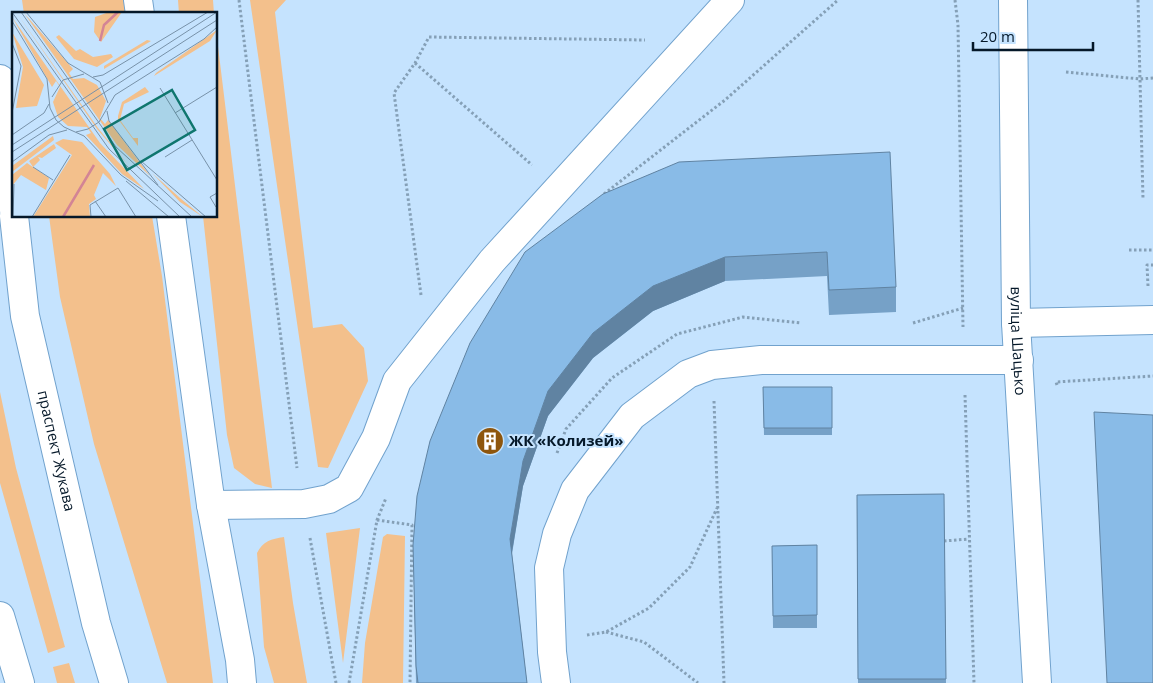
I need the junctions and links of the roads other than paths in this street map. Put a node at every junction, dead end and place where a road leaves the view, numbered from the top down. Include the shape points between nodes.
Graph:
1 (730, 0) edge
2 (1012, 0) edge
3 (0, 79) edge
4 (12, 191) edge
5 (14, 218) edge
6 (171, 218) edge
7 (1153, 320) edge
8 (1016, 323) junction
9 (1018, 360) junction
10 (211, 505) junction
11 (0, 616) edge
12 (243, 675) edge
13 (20, 683) edge
14 (114, 683) edge
15 (556, 683) edge
16 (1037, 683) edge

1 - 10 main road via 492,261 397,381 376,438 349,488 329,499 304,504
2 - 8 main road, вуліца Шацько
3 - 4 main road
5 - 14 main road, праспект Жукава via 25,316 96,623
6 - 10 main road
7 - 8 main road
8 - 9 main road, вуліца Шацько
9 - 15 main road via 761,360 712,365 688,374 632,416 575,490 557,534 549,568
9 - 16 main road, вуліца Шацько
10 - 12 main road
11 - 13 main road

